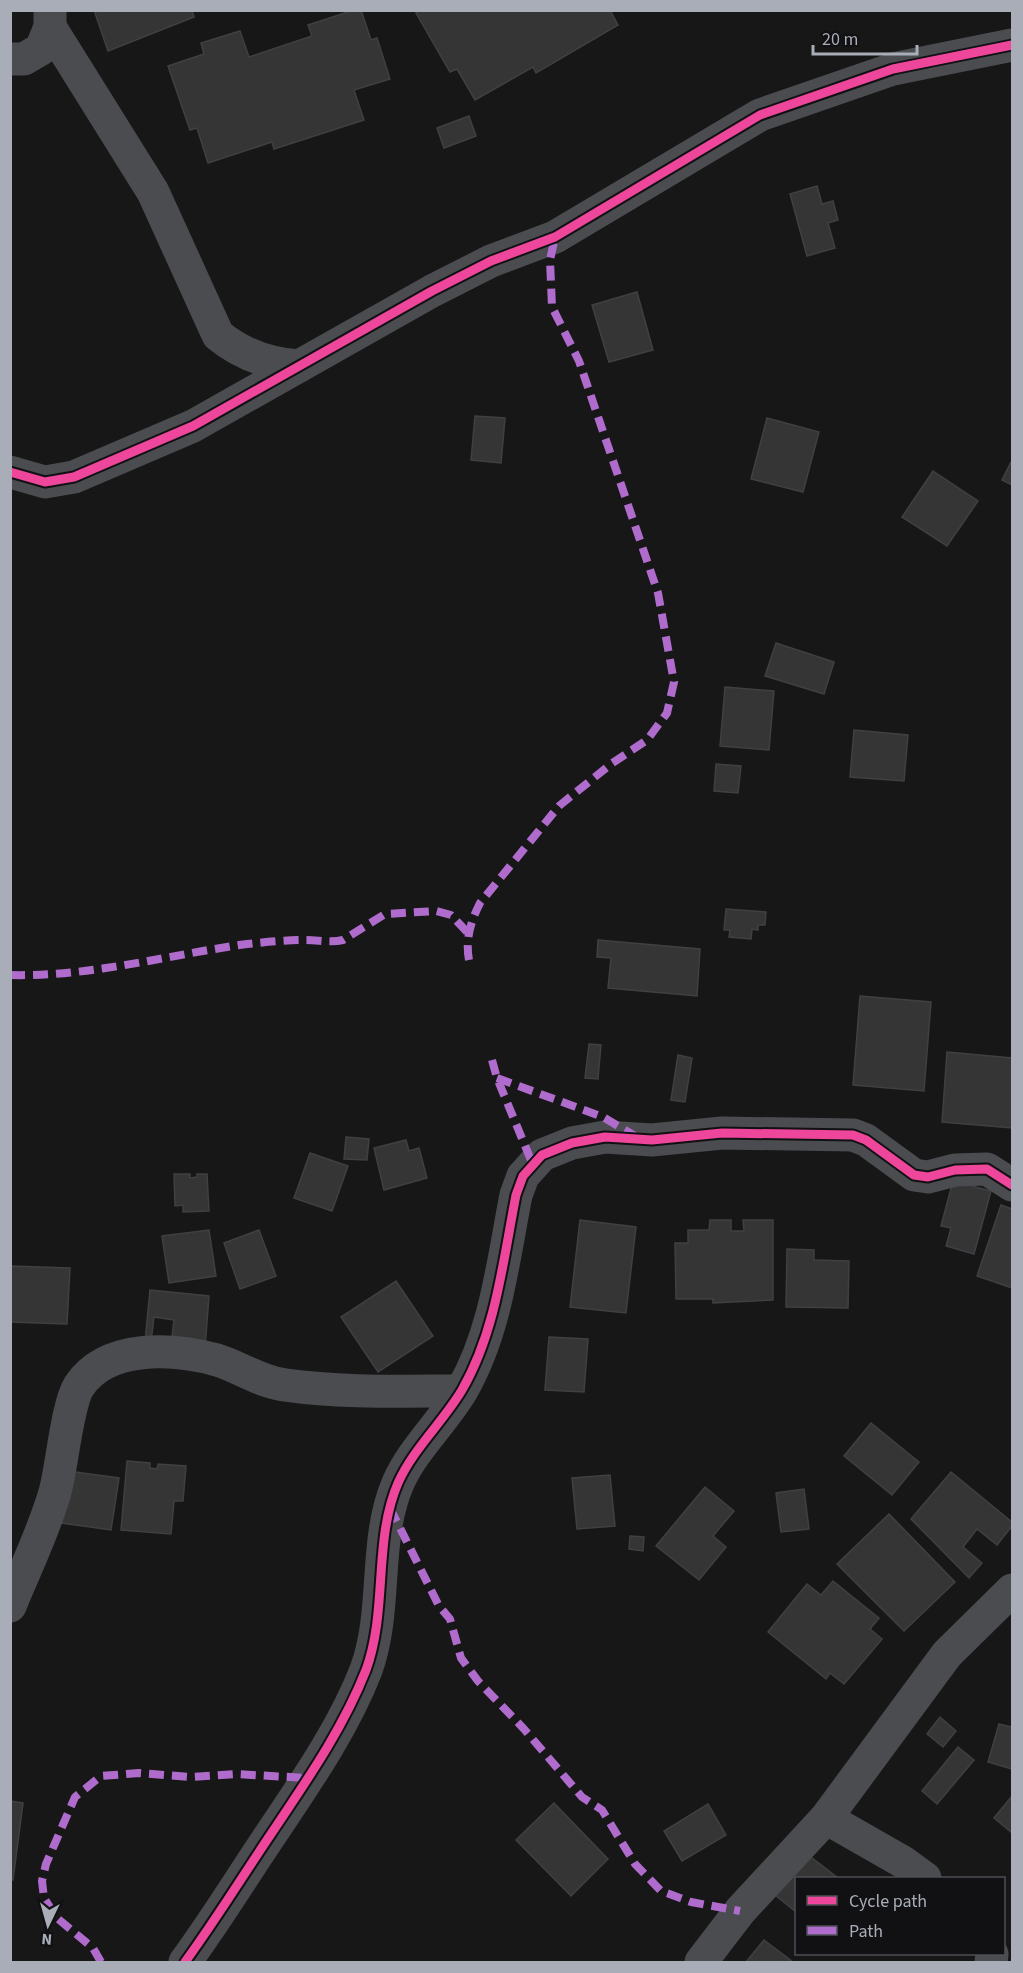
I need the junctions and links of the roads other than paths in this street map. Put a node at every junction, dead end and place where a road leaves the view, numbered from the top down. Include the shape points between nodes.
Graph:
1 (50, 19) edge
2 (1012, 45) edge
3 (10, 59) edge
4 (299, 366) junction
5 (10, 472) edge
6 (1012, 1185) edge
7 (461, 1391) junction
8 (1012, 1590) edge
9 (10, 1606) edge
10 (826, 1818) junction
11 (924, 1877) edge
12 (185, 1962) edge
13 (701, 1962) edge

1 - 3 street via 41,49 24,59
1 - 4 street via 153,192 218,334 234,349 275,364
2 - 4 street via 893,69 760,115 555,237 491,261
4 - 5 street via 193,426 95,470 45,482
6 - 7 street via 987,1169 955,1170 928,1178 914,1175 866,1140 835,1133 722,1132 652,1140 604,1137 572,1143 542,1155 523,1176 490,1330
7 - 9 street via 285,1385 216,1360 187,1355 145,1352 102,1363 77,1389 54,1493
7 - 12 street via 406,1467 392,1499 375,1635 366,1669 347,1710 308,1778
8 - 10 street via 947,1654
10 - 11 street
10 - 13 street via 740,1911

